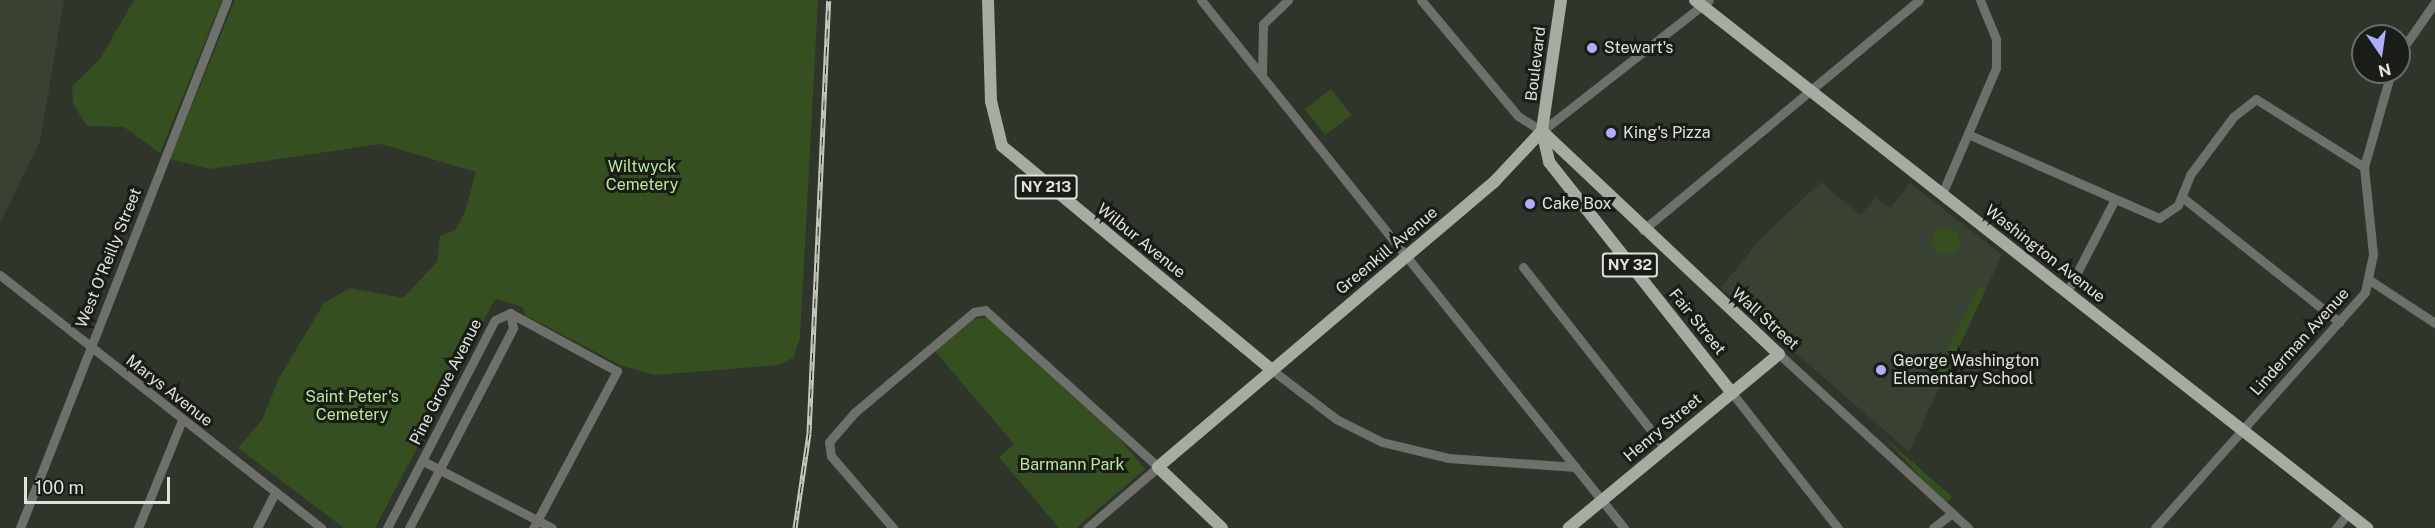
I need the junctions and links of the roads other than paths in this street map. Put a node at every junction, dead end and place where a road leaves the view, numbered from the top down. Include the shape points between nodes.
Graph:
1 (227, 0) edge
2 (988, 0) edge
3 (1202, 0) edge
4 (1288, 0) edge
5 (1421, 0) edge
6 (1561, 0) edge
7 (1919, 0) edge
8 (1980, 0) edge
9 (1702, 2) edge
10 (2435, 2) edge
11 (2411, 37) edge
12 (1262, 74) junction
13 (2388, 84) edge
14 (1810, 91) junction
15 (1542, 131) junction
16 (1970, 135) junction
17 (2364, 167) junction
18 (1942, 194) junction
19 (2182, 197) junction
20 (2114, 201) junction
21 (1643, 230) junction
22 (1407, 256) junction
23 (1523, 267) dead end
24 (0, 275) edge
25 (2371, 281) junction
26 (2067, 292) junction
27 (510, 313) junction
28 (2340, 322) junction
29 (2435, 323) edge
30 (89, 348) junction
31 (1779, 354) junction
32 (1272, 370) junction
33 (1732, 393) junction
34 (182, 420) junction
35 (2242, 430) junction
36 (1665, 448) junction
37 (423, 461) junction
38 (1158, 467) junction
39 (1576, 467) junction
40 (440, 471) junction
41 (274, 494) junction
42 (1602, 500) junction
43 (1952, 513) junction
44 (2348, 513) junction
45 (535, 524) edge
46 (892, 527) edge
47 (20, 528) edge
48 (138, 528) edge
49 (257, 528) edge
50 (321, 528) edge
51 (387, 528) edge
52 (409, 528) edge
53 (552, 528) edge
54 (1087, 528) edge
55 (1222, 528) edge
56 (1569, 528) edge
57 (1624, 528) edge
58 (1838, 528) edge
59 (1933, 528) edge
60 (1968, 528) edge
61 (2155, 528) edge
62 (2336, 528) edge
63 (2367, 528) edge

1 - 30 street, West O'Reilly Street
2 - 32 main road, Wilbur Avenue / NY 213 via 991,101 1002,146
3 - 12 street
4 - 12 street via 1263,24
5 - 15 street via 1518,116
6 - 15 main road, Boulevard / NY 32
7 - 14 street
8 - 16 street via 1998,48 1996,68
9 - 14 main road, Washington Avenue
9 - 15 street, Greenkill Avenue
10 - 11 street
12 - 22 street
13 - 17 street, Linderman Avenue
14 - 18 main road, Washington Avenue
14 - 21 street
15 - 21 main road, Wall Street / NY 32
15 - 22 main road, Greenkill Avenue via 1526,153
15 - 33 main road, Fair Street / NY 32 via 1549,162
16 - 18 street
16 - 20 street
17 - 19 street via 2269,102 2256,99 2233,117 2190,175
17 - 25 street, Linderman Avenue
18 - 26 main road, Washington Avenue
19 - 20 street via 2169,215 2159,218
19 - 28 street
20 - 26 street
21 - 31 main road, Wall Street / NY 32
22 - 32 main road, Greenkill Avenue
22 - 39 street
23 - 36 street
24 - 30 street, Marys Avenue
25 - 28 street, Linderman Avenue
25 - 29 street
26 - 35 main road, Washington Avenue
27 - 37 street, Pine Grove Avenue via 495,320
27 - 40 street via 513,328
27 - 45 street via 614,366 614,379
28 - 35 street, Linderman Avenue
30 - 34 street, Marys Avenue
30 - 47 street, West O'Reilly Street
31 - 33 main road, Henry Street
31 - 43 street, Wall Street
32 - 38 main road, Greenkill Avenue
32 - 39 street via 1336,419 1382,442 1448,458
33 - 36 main road, Henry Street
33 - 58 street, Fair Street
34 - 41 street, Marys Avenue
34 - 48 street
35 - 44 main road, Washington Avenue
35 - 61 street, Linderman Avenue
36 - 42 main road, Henry Street
37 - 40 street
37 - 51 street, Pine Grove Avenue
38 - 46 street via 1094,404 982,310 836,429 829,452
38 - 54 street, Greenkill Avenue
38 - 55 main road
39 - 42 street
40 - 45 street
40 - 52 street
41 - 49 street
41 - 50 street, Marys Avenue
42 - 56 main road, Henry Street
42 - 57 street
43 - 59 street
43 - 60 street, Wall Street
44 - 62 street
44 - 63 main road, Washington Avenue
45 - 53 street

